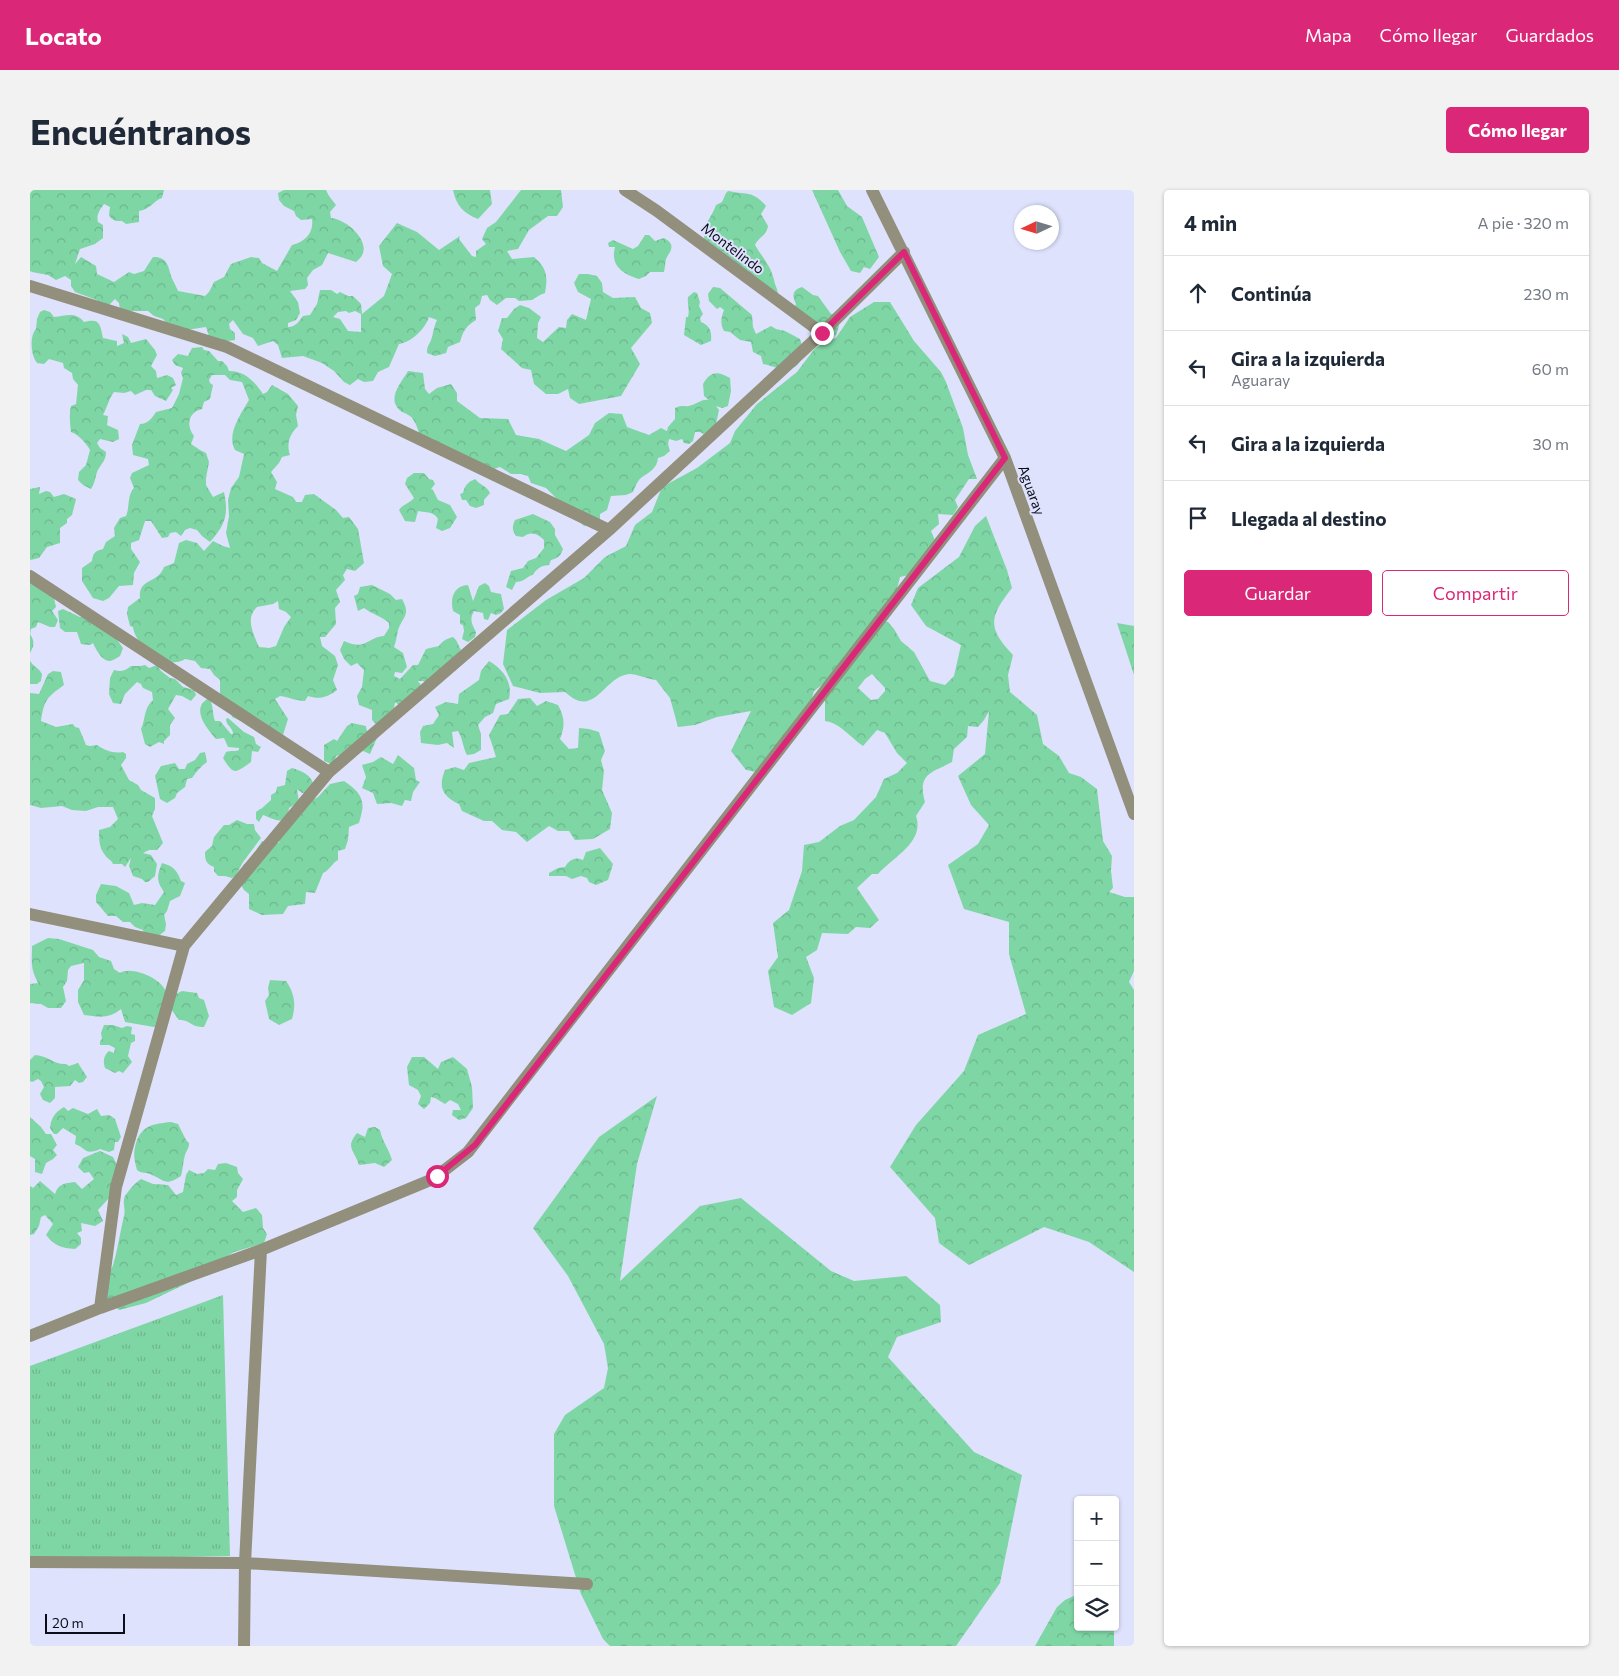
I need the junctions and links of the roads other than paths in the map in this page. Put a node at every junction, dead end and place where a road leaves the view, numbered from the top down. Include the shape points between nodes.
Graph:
1 (625, 190) edge
2 (872, 190) edge
3 (904, 252) junction
4 (30, 286) edge
5 (822, 333) junction
6 (1005, 458) junction
7 (609, 530) junction
8 (30, 576) edge
9 (328, 772) junction
10 (1134, 814) edge
11 (30, 914) edge
12 (184, 946) junction
13 (261, 1250) junction
14 (100, 1308) junction
15 (30, 1336) edge
16 (30, 1562) edge
17 (245, 1563) junction
18 (587, 1584) dead end
19 (244, 1646) edge

1 - 5 street, Montelindo
2 - 3 street, Aguaray
3 - 5 street
3 - 6 street, Aguaray
4 - 7 street via 227,347
5 - 7 street
6 - 10 street, Aguaray
6 - 13 street via 475,1145 433,1179
7 - 9 street
8 - 9 street
9 - 12 street
11 - 12 street
12 - 14 street via 116,1187
13 - 14 street
13 - 17 street
14 - 15 street
16 - 17 street
17 - 18 street
17 - 19 street

